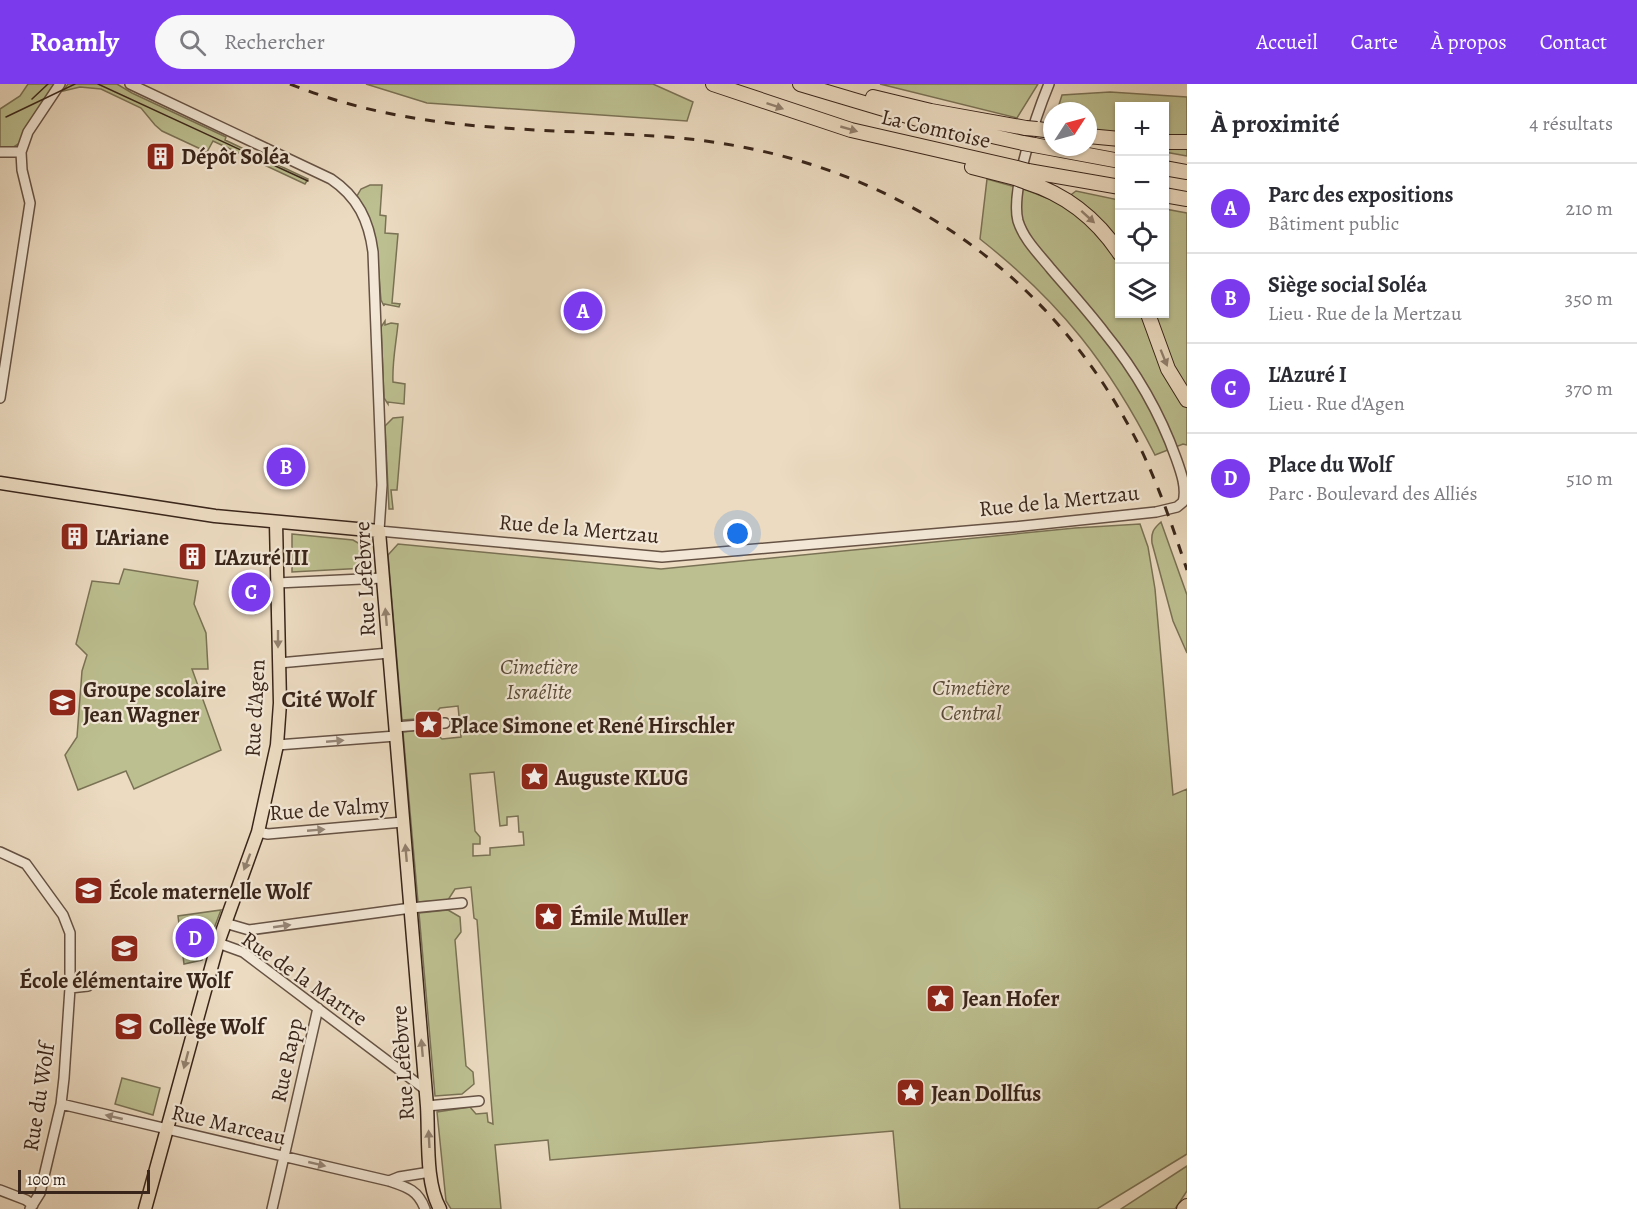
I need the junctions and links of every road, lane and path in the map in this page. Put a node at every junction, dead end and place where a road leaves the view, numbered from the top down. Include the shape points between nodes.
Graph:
1 (60, 84) edge
2 (130, 84) edge
3 (712, 84) edge
4 (800, 84) edge
5 (1049, 84) edge
6 (832, 94) junction
7 (1043, 130) edge
8 (1097, 137) edge
9 (1115, 139) edge
10 (1169, 142) edge
11 (1187, 142) edge
12 (0, 152) edge
13 (21, 152) junction
14 (1115, 160) edge
15 (1169, 169) edge
16 (1187, 172) edge
17 (1022, 175) junction
18 (1115, 187) edge
19 (1169, 196) edge
20 (1187, 199) edge
21 (1115, 248) edge
22 (1149, 318) edge
23 (0, 398) edge
24 (1187, 400) edge
25 (0, 483) edge
26 (276, 523) junction
27 (379, 531) junction
28 (383, 578) junction
29 (277, 583) junction
30 (389, 653) junction
31 (279, 663) junction
32 (445, 723) dead end
33 (396, 732) junction
34 (277, 745) junction
35 (404, 822) junction
36 (258, 832) junction
37 (0, 852) edge
38 (462, 903) dead end
39 (411, 908) junction
40 (225, 923) junction
41 (218, 943) junction
42 (88, 986) dead end
43 (70, 988) junction
44 (318, 1008) junction
45 (426, 1090) junction
46 (479, 1101) dead end
47 (61, 1104) junction
48 (427, 1106) junction
49 (168, 1130) junction
50 (285, 1157) junction
51 (430, 1172) junction
52 (389, 1181) junction
53 (0, 1190) edge
54 (32, 1207) edge
55 (431, 1207) edge
56 (145, 1209) edge
57 (272, 1209) edge

1 - 13 street via 28,132
2 - 27 street, Rue Lefèbvre via 331,179 348,192 362,212 373,252 382,485
3 -> 17 highway, La Comtoise via 851,130
4 - 6 highway, La Comtoise
5 - 27 street, Rue de la Mertzau via 1035,118 1018,189 1018,222 1030,243 1116,346 1157,414 1184,481 1186,494 1177,507 1012,527 662,557
6 - 7 highway via 869,97
6 - 14 highway, La Comtoise via 921,120
8 - 9 highway
10 - 11 highway
12 - 13 street
13 - 23 street via 30,203
15 - 16 highway
17 - 18 highway, La Comtoise
17 -> 21 highway via 1076,206
19 - 20 highway
22 -> 24 highway via 1168,369
25 - 26 main road, Rue de la Mertzau
26 - 27 main road, Rue de la Mertzau
26 - 29 main road, Rue d'Agen
27 - 28 main road, Rue Lefèbvre
28 - 29 street
30 -> 28 main road, Rue Lefèbvre
29 -> 31 main road, Rue d'Agen
30 - 31 street
30 - 33 main road, Rue Lefèbvre
31 - 34 main road, Rue d'Agen
32 - 33 street
34 -> 33 street
33 - 35 main road, Rue Lefèbvre
34 - 36 main road, Rue d'Agen
36 -> 35 street, Rue de Valmy
39 -> 35 main road, Rue Lefèbvre
36 -> 40 main road, Rue d'Agen
37 - 43 street, Rue du Wolf via 26,864 66,920 70,933
38 - 39 street
40 -> 39 street via 249,930
45 -> 39 main road, Rue Lefèbvre
40 - 41 main road, Rue d'Agen
41 - 44 street, Rue de la Martre via 243,952
41 -> 49 main road, Rue d'Agen
42 - 43 street
43 - 47 street, Rue du Wolf
44 - 45 street, Rue de la Martre
44 - 50 street, Rue Rapp
45 - 48 main road, Rue Lefèbvre
46 - 48 street
49 -> 47 street, Rue Marceau
47 - 54 street, Rue du Wolf via 40,1193
51 -> 48 main road, Rue Lefèbvre
49 - 50 street, Rue Marceau
49 - 56 main road, Rue d'Agen
50 -> 52 street, Rue Marceau
50 - 57 street, Rue Rapp
51 - 52 street, Rue Marceau
51 - 55 main road, Rue Lefèbvre
52 - 55 street, Rue Marceau via 412,1189
53 - 54 street via 26,1200

